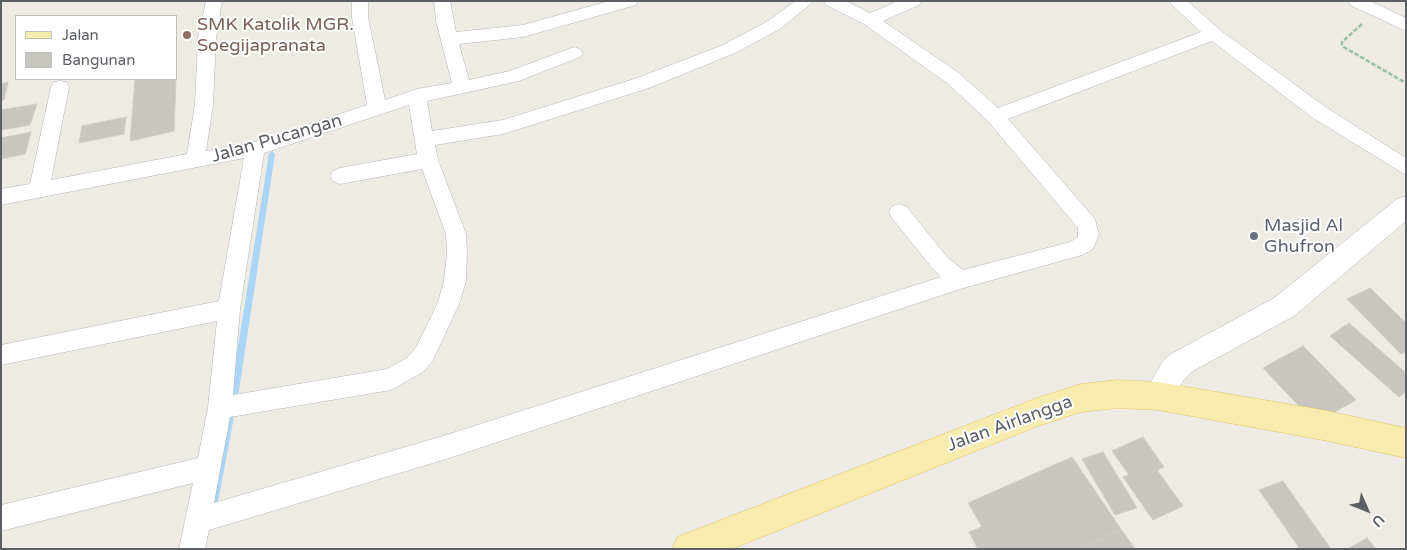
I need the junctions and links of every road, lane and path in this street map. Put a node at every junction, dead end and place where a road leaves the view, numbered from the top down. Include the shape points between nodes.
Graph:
1 (214, 1) edge
2 (360, 1) edge
3 (442, 1) edge
4 (630, 1) edge
5 (806, 1) edge
6 (832, 1) edge
7 (913, 1) edge
8 (1356, 1) edge
9 (1180, 2) edge
10 (1375, 11) junction
11 (870, 20) junction
12 (1406, 25) edge
13 (1214, 34) junction
14 (449, 39) junction
15 (574, 53) dead end
16 (1406, 83) edge
17 (60, 87) dead end
18 (462, 88) junction
19 (417, 96) junction
20 (377, 108) junction
21 (994, 116) junction
22 (255, 149) junction
23 (426, 150) junction
24 (195, 162) junction
25 (1406, 168) edge
26 (340, 176) dead end
27 (39, 190) junction
28 (2, 200) edge
29 (1406, 206) edge
30 (899, 212) dead end
31 (960, 280) junction
32 (229, 309) junction
33 (1, 355) edge
34 (1158, 396) junction
35 (221, 408) junction
36 (1406, 443) edge
37 (210, 467) junction
38 (1, 518) edge
39 (199, 520) junction
40 (192, 549) edge
41 (689, 549) edge

1 - 24 street via 207,38 204,104
2 - 20 street via 360,17
3 - 14 street
4 - 14 street via 523,31
5 - 23 street via 774,25 729,49 643,83
6 - 11 street
7 - 11 street
8 - 10 street
9 - 13 street
10 - 12 street
10 - 16 path via 1342,42 1342,46
11 - 21 street via 953,78
13 - 21 street
13 - 25 street via 1320,113
14 - 18 street
15 - 18 street, Jalan Pucangan via 513,77
17 - 27 street
18 - 19 street, Jalan Pucangan
19 - 20 street, Jalan Pucangan
19 - 23 street
20 - 22 street, Jalan Pucangan
21 - 31 street via 1081,214 1088,225 1089,235 1086,243 1075,249
22 - 24 street, Jalan Pucangan
22 - 32 street
23 - 26 street
23 - 35 street via 456,234 457,252 455,281 449,302 425,353 415,365 392,379
24 - 27 street, Jalan Pucangan
27 - 28 street, Jalan Pucangan
29 - 34 street via 1284,307 1181,363
30 - 31 street via 940,263
31 - 39 street via 443,448
32 - 33 street
32 - 35 street
34 - 36 main road, Jalan Airlangga via 1314,423
34 - 41 main road, Jalan Airlangga via 1117,394 1081,398 1037,412
35 - 37 street
37 - 38 street
37 - 39 street
39 - 40 street

